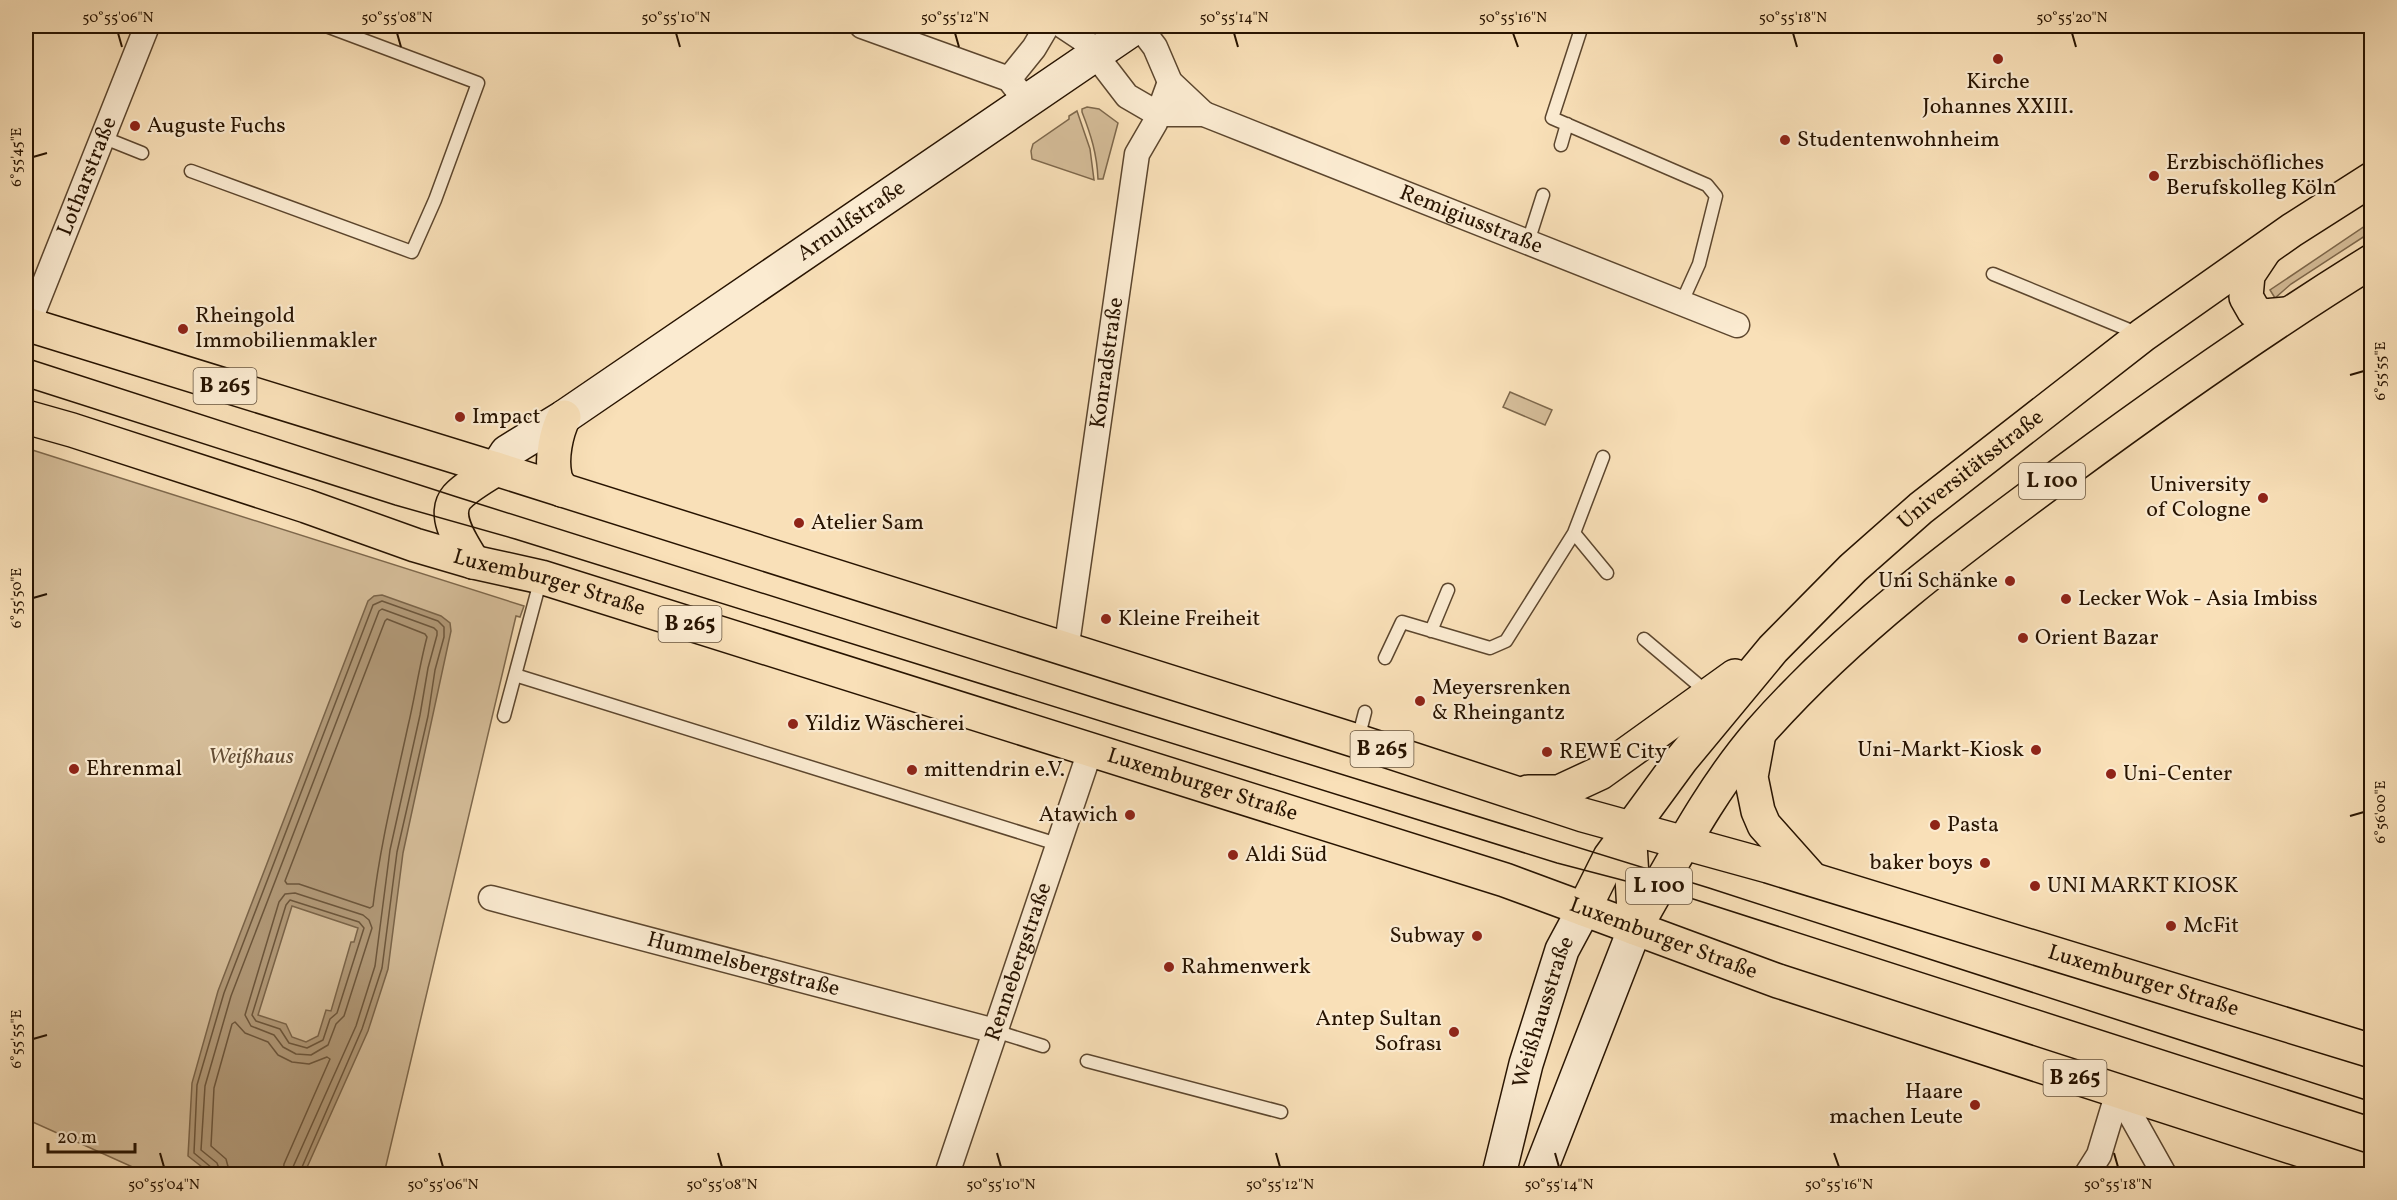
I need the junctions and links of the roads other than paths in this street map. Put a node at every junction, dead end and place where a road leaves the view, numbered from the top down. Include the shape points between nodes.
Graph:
1 (147, 26) edge
2 (326, 26) edge
3 (862, 26) edge
4 (1047, 26) edge
5 (1063, 26) edge
6 (1138, 26) edge
7 (1585, 26) edge
8 (1095, 54) junction
9 (1170, 82) junction
10 (1018, 90) junction
11 (1158, 114) junction
12 (1204, 114) junction
13 (1567, 124) junction
14 (102, 137) junction
15 (1561, 145) dead end
16 (142, 153) dead end
17 (191, 171) dead end
18 (2372, 179) edge
19 (1543, 195) dead end
20 (1528, 242) junction
21 (2265, 250) junction
22 (2372, 261) edge
23 (1994, 274) dead end
24 (1682, 304) junction
25 (2286, 314) junction
26 (27, 325) edge
27 (1737, 325) dead end
28 (2143, 335) junction
29 (26, 417) edge
30 (564, 417) junction
31 (1603, 457) dead end
32 (496, 469) junction
33 (562, 490) junction
34 (1575, 534) junction
35 (473, 562) junction
36 (1607, 573) dead end
37 (541, 577) junction
38 (1448, 590) dead end
39 (1431, 631) junction
40 (1644, 639) dead end
41 (1773, 649) junction
42 (1066, 651) junction
43 (1385, 658) dead end
44 (515, 675) junction
45 (1710, 694) junction
46 (504, 716) dead end
47 (1759, 734) junction
48 (1090, 751) junction
49 (1513, 792) junction
50 (1629, 828) junction
51 (1682, 842) junction
52 (1057, 844) junction
53 (1812, 879) junction
54 (491, 898) dead end
55 (1584, 909) junction
56 (1635, 928) junction
57 (995, 1031) junction
58 (1043, 1046) dead end
59 (2372, 1051) edge
60 (1087, 1061) dead end
61 (2118, 1092) junction
62 (1281, 1112) dead end
63 (2372, 1173) edge
64 (946, 1174) edge
65 (1499, 1174) edge
66 (1539, 1174) edge
67 (2087, 1174) edge
68 (2164, 1174) edge

1 - 14 street, Lotharstraße
2 - 17 lane via 478,83 412,252
3 - 10 street
4 - 10 street
5 - 8 street, Remigiusstraße via 1084,40
6 - 8 street, Arnulfstraße
6 - 9 street, Remigiusstraße via 1155,47
7 - 13 lane via 1552,118
8 - 10 street, Arnulfstraße
8 - 11 street, Remigiusstraße via 1126,96
9 - 11 street, Konradstraße
9 - 12 street, Remigiusstraße
10 - 30 street, Arnulfstraße
11 - 12 street, Remigiusstraße
11 - 42 street, Konradstraße via 1137,154
12 - 20 street, Remigiusstraße
13 - 15 lane
13 - 24 lane via 1713,191 1715,204 1699,264
14 - 16 lane
14 - 26 street, Lotharstraße
18 - 21 main road, Universitätsstraße / L 100
19 - 20 lane
20 - 24 street, Remigiusstraße
21 - 25 main road via 2248,275 2246,297 2254,311 2264,316
21 - 28 main road, Universitätsstraße / L 100
22 - 25 main road, L 100
23 - 28 lane
24 - 27 street, Remigiusstraße
25 - 47 main road, L 100 via 1974,538 1888,605
26 - 32 main road, Luxemburger Straße / B 265
28 - 41 main road, Universitätsstraße / L 100 via 1922,508 1853,568
29 - 35 main road, Luxemburger Straße / B 265
30 - 32 street, Arnulfstraße via 507,452
30 - 33 main road via 557,431 555,453 555,476
31 - 34 lane
32 - 33 main road, Luxemburger Straße / B 265
32 - 35 main road via 457,497 453,507 457,536
33 - 42 main road, Luxemburger Straße / B 265
34 - 36 lane
34 - 39 lane via 1506,641 1490,648
35 - 37 main road, Luxemburger Straße / B 265
37 - 44 lane
37 - 48 main road, Luxemburger Straße / B 265
38 - 39 lane
39 - 43 lane via 1401,622
40 - 45 lane
41 - 45 main road, L 100
41 - 50 main road, Universitätsstraße / L 100
42 - 49 main road, Luxemburger Straße / B 265 via 1361,726
44 - 46 lane
44 - 52 lane
45 - 49 main road, L 100 via 1584,781 1559,792
47 - 51 main road, L 100
47 - 53 main road via 1751,777 1758,811 1764,825
48 - 52 street, Rennebergstraße
48 - 55 main road, Luxemburger Straße / B 265 via 1505,880
49 - 50 main road, Luxemburger Straße / B 265
50 - 51 main road, Luxemburger Straße / B 265
50 - 55 main road, Weißhausstraße / L 100 via 1610,856
50 - 56 main road
51 - 53 main road, Luxemburger Straße / B 265
51 - 56 main road, L 100
52 - 57 street, Rennebergstraße
53 - 59 main road, Luxemburger Straße / B 265
54 - 57 street, Hummelsbergstraße
55 - 56 main road, Luxemburger Straße / B 265
55 - 65 street, Weißhausstraße via 1565,946 1526,1064
56 - 61 main road, Luxemburger Straße / B 265 via 1778,981
56 - 66 street
57 - 58 lane
57 - 64 street, Rennebergstraße
60 - 62 lane
61 - 63 main road, Luxemburger Straße / B 265
61 - 67 street via 2099,1155
61 - 68 street

